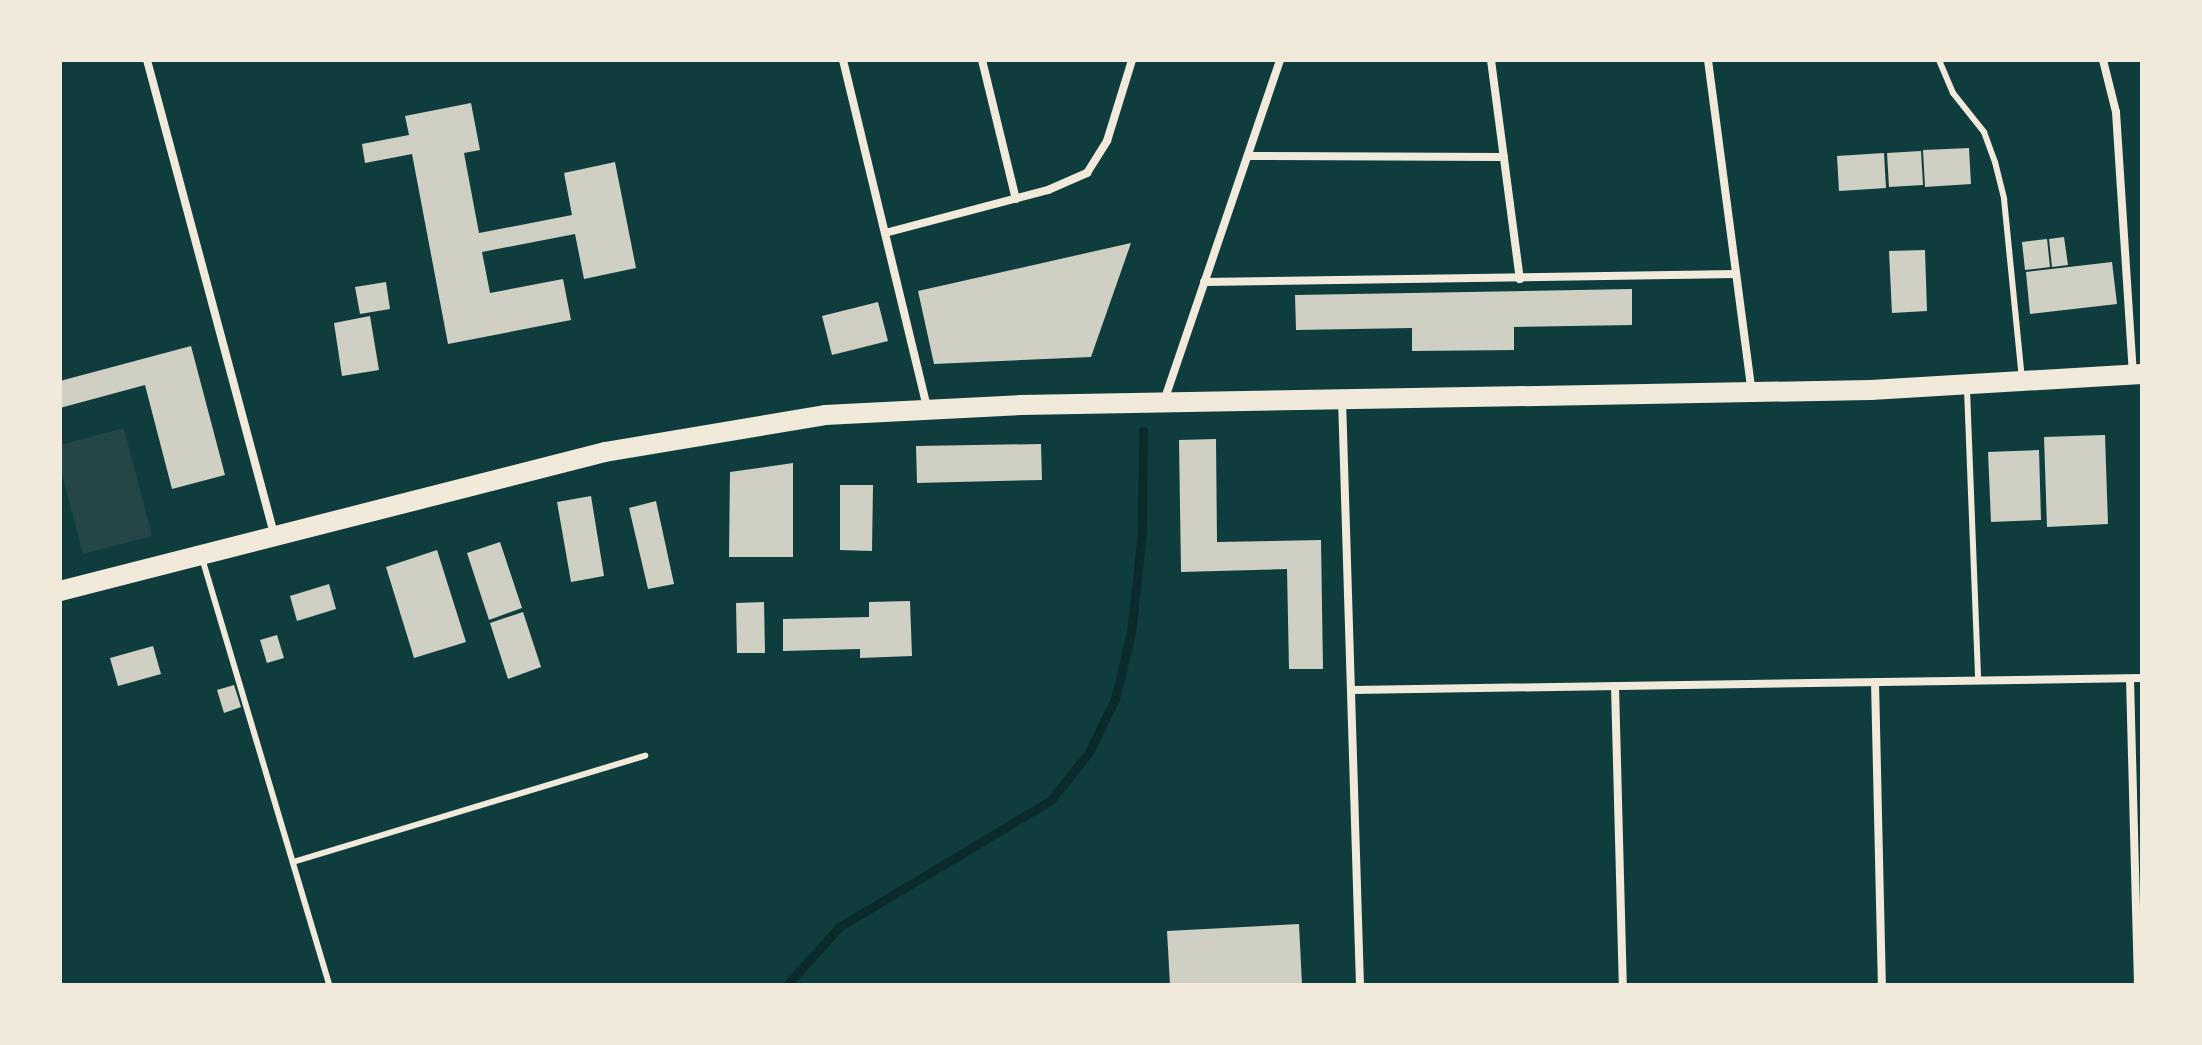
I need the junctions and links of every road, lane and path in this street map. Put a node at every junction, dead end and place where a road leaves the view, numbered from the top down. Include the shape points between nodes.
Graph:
1 (147, 60) edge
2 (843, 60) edge
3 (982, 60) edge
4 (1132, 60) edge
5 (1280, 60) edge
6 (1491, 60) edge
7 (1708, 60) edge
8 (1939, 60) edge
9 (2103, 60) edge
10 (1248, 156) junction
11 (1504, 157) junction
12 (1016, 199) junction
13 (885, 233) junction
14 (1736, 274) junction
15 (1520, 279) junction
16 (1204, 282) junction
17 (2138, 374) edge
18 (2022, 383) junction
19 (1967, 386) junction
20 (1752, 393) junction
21 (1342, 398) junction
22 (1164, 402) junction
23 (927, 407) junction
24 (274, 535) junction
25 (201, 554) junction
26 (60, 591) edge
27 (2142, 678) edge
28 (2130, 679) junction
29 (1978, 680) junction
30 (1875, 682) junction
31 (1615, 686) junction
32 (1353, 690) junction
33 (645, 756) dead end
34 (293, 862) junction
35 (329, 985) edge
36 (1360, 985) edge
37 (1623, 985) edge
38 (1882, 985) edge
39 (2138, 985) edge

1 - 24 street
2 - 13 street
3 - 12 street
4 - 12 street via 1107,141 1087,173
5 - 10 street
6 - 11 street
7 - 14 street
8 - 18 lane via 1953,93 1984,132 1995,162 2004,199
9 - 17 street via 2116,112
10 - 11 street
10 - 16 street
11 - 15 street
12 - 13 street
13 - 23 street
14 - 15 street
14 - 20 street
15 - 16 street
16 - 22 street
17 - 18 main road
18 - 19 main road
19 - 20 main road
19 - 29 lane
20 - 21 main road
21 - 22 main road
21 - 32 street
22 - 23 main road
23 - 24 main road via 750,423 670,437
24 - 25 main road
25 - 26 main road
25 - 34 lane
27 - 28 street
28 - 29 street
28 - 39 street
29 - 30 street
30 - 31 street
30 - 38 street
31 - 32 street
31 - 37 street
32 - 36 street
33 - 34 lane
34 - 35 lane

